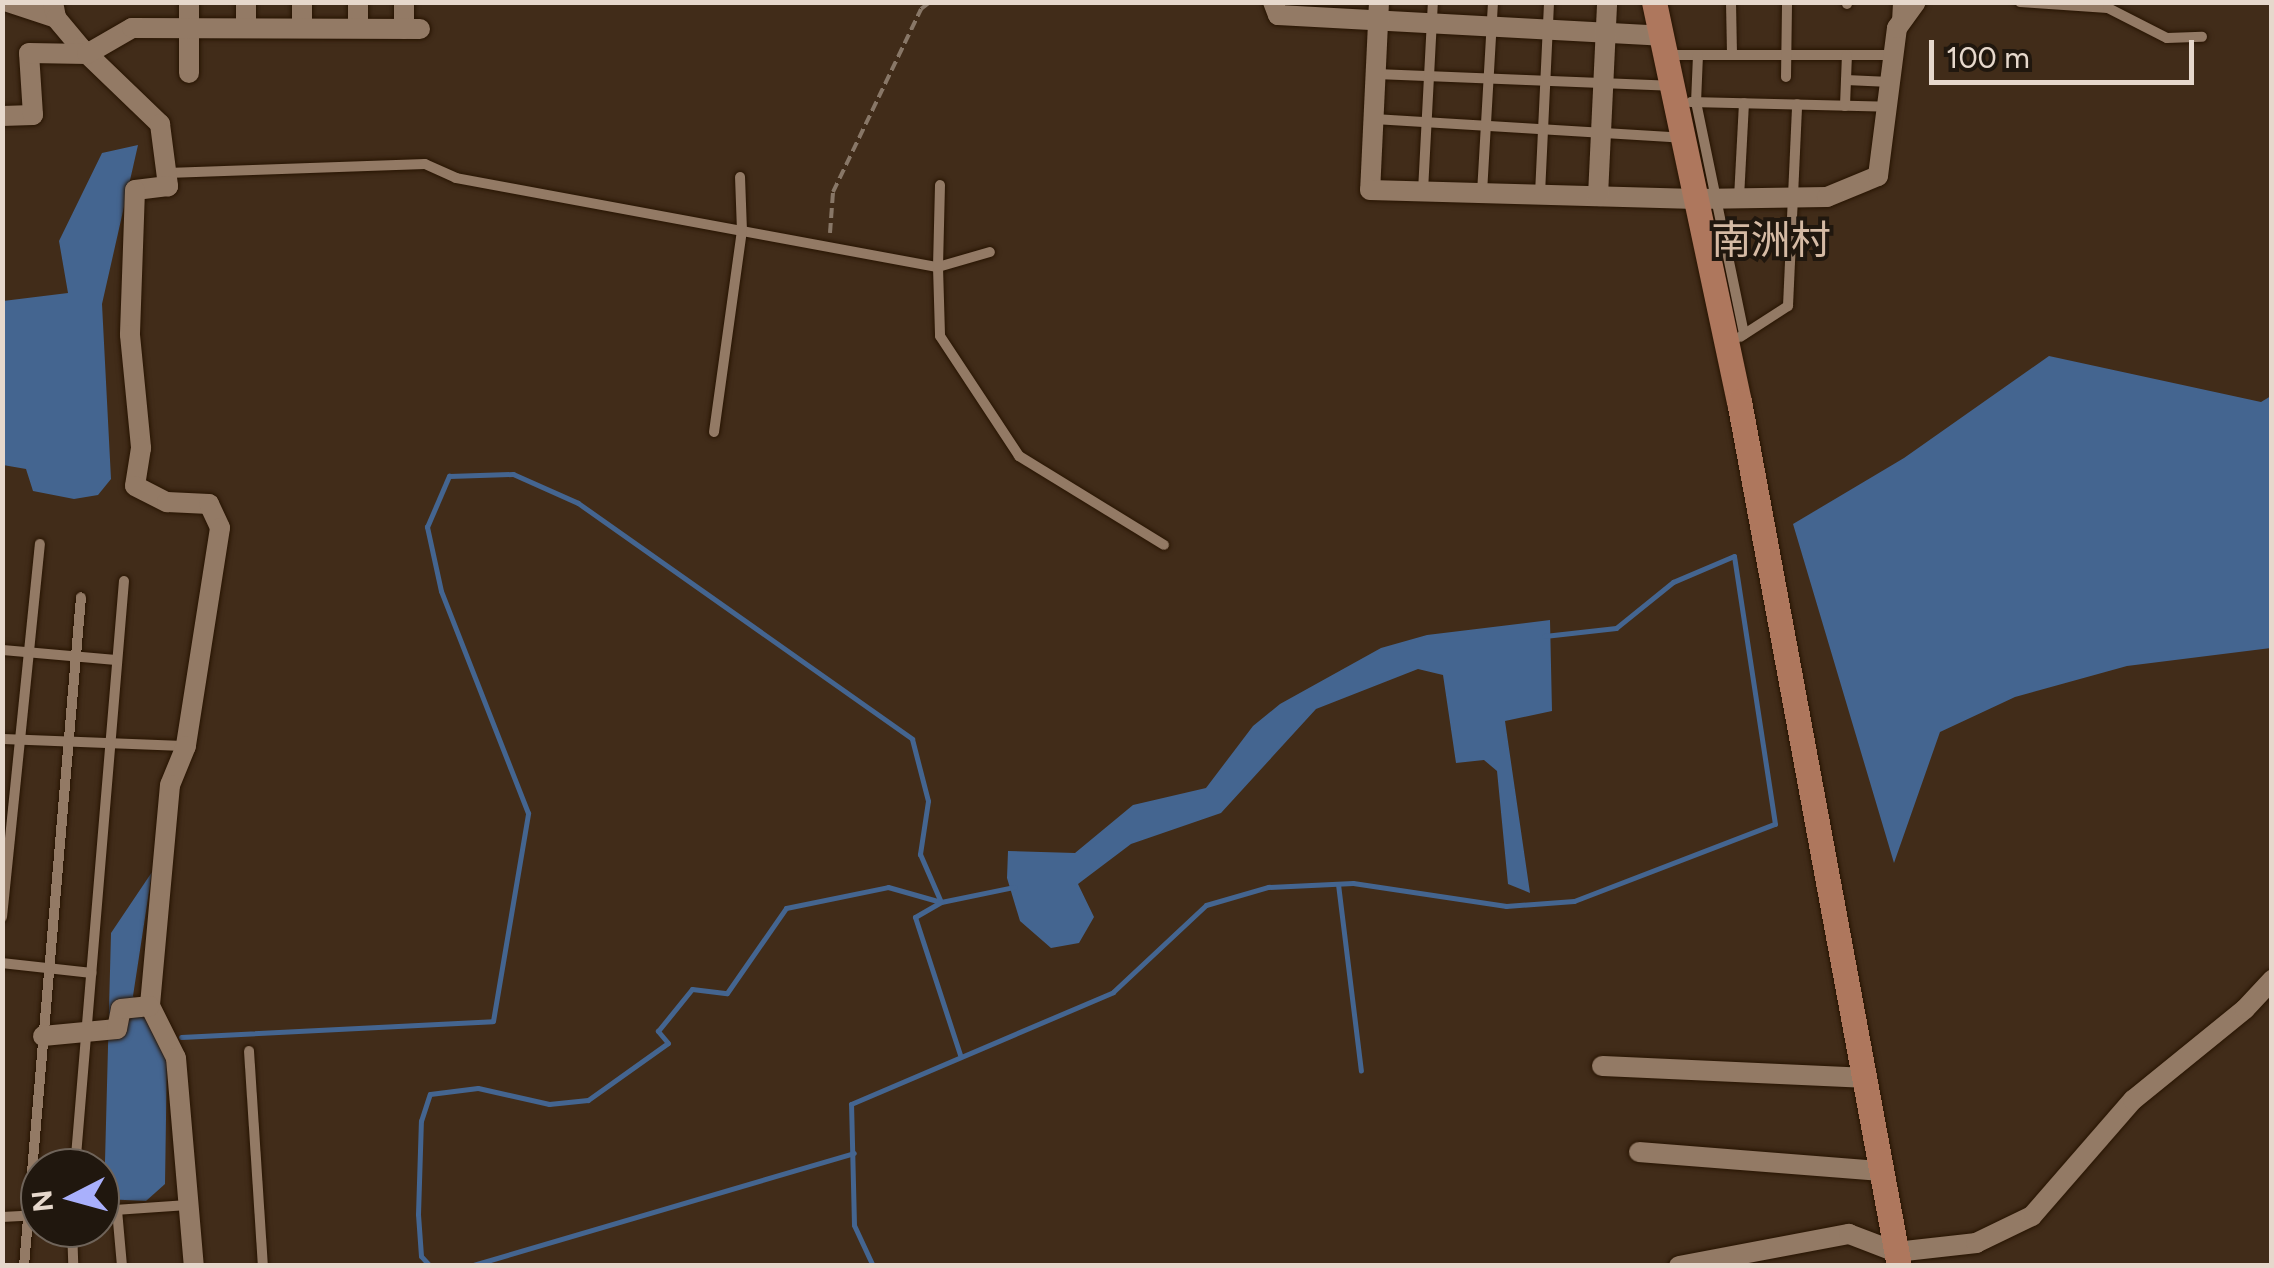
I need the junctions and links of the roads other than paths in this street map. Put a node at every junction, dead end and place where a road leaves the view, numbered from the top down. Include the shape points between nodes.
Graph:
1 (8, 2) edge
2 (189, 2) edge
3 (246, 2) edge
4 (302, 2) edge
5 (358, 2) edge
6 (404, 2) edge
7 (1274, 2) edge
8 (1494, 2) edge
9 (1548, 2) edge
10 (1607, 2) edge
11 (1654, 2) edge
12 (1731, 2) edge
13 (1787, 2) edge
14 (1898, 2) edge
15 (1916, 2) edge
16 (2020, 2) edge
17 (54, 10) edge
18 (1379, 11) edge
19 (1432, 13) edge
20 (1492, 27) junction
21 (189, 28) junction
22 (246, 28) junction
23 (302, 28) junction
24 (358, 28) junction
25 (1897, 28) junction
26 (1548, 30) junction
27 (1606, 33) junction
28 (2202, 37) dead end
29 (1663, 45) junction
30 (88, 54) junction
31 (1698, 55) junction
32 (1732, 55) junction
33 (1786, 55) junction
34 (1847, 55) junction
35 (1894, 55) junction
36 (190, 73) dead end
37 (1376, 74) junction
38 (1429, 76) junction
39 (1786, 76) dead end
40 (1489, 78) junction
41 (1846, 80) junction
42 (1546, 81) junction
43 (1891, 82) junction
44 (1603, 83) junction
45 (1681, 96) junction
46 (1744, 103) junction
47 (1798, 104) junction
48 (1845, 106) junction
49 (1888, 107) junction
50 (2, 116) edge
51 (1374, 119) junction
52 (1426, 122) junction
53 (1486, 126) junction
54 (1543, 130) junction
55 (1601, 133) junction
56 (1683, 138) junction
57 (166, 173) junction
58 (740, 177) dead end
59 (940, 184) dead end
60 (1422, 191) junction
61 (1482, 193) junction
62 (1540, 194) junction
63 (1598, 196) junction
64 (1793, 197) junction
65 (1706, 198) junction
66 (1739, 198) junction
67 (742, 230) junction
68 (990, 252) dead end
69 (938, 267) junction
70 (1735, 340) junction
71 (714, 432) dead end
72 (40, 544) dead end
73 (1164, 545) dead end
74 (124, 581) dead end
75 (81, 597) dead end
76 (2, 650) edge
77 (29, 652) junction
78 (76, 656) junction
79 (117, 660) junction
80 (2, 739) edge
81 (20, 740) junction
82 (69, 741) junction
83 (110, 743) junction
84 (186, 746) junction
85 (2, 917) edge
86 (2, 963) edge
87 (49, 968) junction
88 (91, 972) junction
89 (2272, 980) edge
90 (150, 1006) junction
91 (86, 1032) junction
92 (44, 1036) junction
93 (249, 1051) dead end
94 (1602, 1066) dead end
95 (1864, 1078) junction
96 (38, 1148) edge
97 (77, 1148) edge
98 (1639, 1152) dead end
99 (1881, 1170) junction
100 (188, 1204) junction
101 (120, 1210) edge
102 (1898, 1259) edge
103 (194, 1266) edge
104 (263, 1266) edge
105 (1679, 1266) edge

1 - 17 street
2 - 21 street
3 - 22 street
4 - 23 street
5 - 24 street
6 - 24 street via 412,28
7 - 18 street via 1278,15
8 - 20 lane
9 - 26 lane
10 - 27 street
11 - 29 street
12 - 32 lane
13 - 33 lane
14 - 25 lane
15 - 25 street
16 - 28 lane via 2108,8 2167,38
17 - 30 street
18 - 19 street
18 - 37 street
19 - 20 street
19 - 38 lane
20 - 26 street
20 - 40 lane
21 - 22 street
21 - 30 street via 132,28
21 - 36 street
22 - 23 street
23 - 24 street
25 - 35 street
26 - 27 street
26 - 42 lane
27 - 29 street
27 - 44 street
29 - 31 lane
29 - 45 street
30 - 50 street via 29,53 32,115
30 - 57 street via 160,124
31 - 32 lane
31 - 45 lane
32 - 33 lane
33 - 34 lane
33 - 39 lane
34 - 35 lane
34 - 41 lane
35 - 43 street
37 - 38 lane
37 - 51 street
38 - 40 lane
38 - 52 lane
40 - 42 lane
40 - 53 lane
41 - 43 lane
41 - 48 lane
42 - 44 lane
42 - 54 lane
43 - 49 street
44 - 45 lane
44 - 55 street
45 - 46 lane
45 - 56 street
45 - 65 lane
46 - 47 lane
46 - 66 lane
47 - 48 lane
47 - 64 lane
48 - 49 lane
49 - 64 street via 1878,176 1827,196
51 - 52 lane
51 - 60 street via 1370,190
52 - 53 lane
52 - 60 lane
53 - 54 lane
53 - 61 lane
54 - 55 lane
54 - 62 lane
55 - 56 lane
55 - 63 street
56 - 65 street
57 - 67 lane via 425,164 456,178
57 - 84 street via 168,186 135,190 130,335 141,448 135,486 167,502 209,504 220,528
58 - 67 lane
59 - 69 lane
60 - 61 street
61 - 62 street
62 - 63 street
63 - 65 street
64 - 66 street
64 - 70 lane via 1788,306
65 - 66 street
65 - 70 street
67 - 69 lane
67 - 71 lane
68 - 69 lane
69 - 73 lane via 940,336 1019,456
70 - 95 street
72 - 77 lane
74 - 79 lane
75 - 78 lane
76 - 77 lane
77 - 78 lane
77 - 81 lane
78 - 79 lane
78 - 82 lane
79 - 83 lane
80 - 81 lane
81 - 82 lane
81 - 85 lane
82 - 83 lane
82 - 87 lane
83 - 84 lane
83 - 88 lane
84 - 90 street via 170,785
86 - 87 lane
87 - 88 lane
87 - 92 lane
88 - 91 lane
89 - 102 street via 2133,1100 2032,1216 1976,1243
90 - 91 street via 121,1010 117,1030
90 - 100 street via 176,1058
91 - 92 street
91 - 97 lane
92 - 96 lane
93 - 104 lane
94 - 95 street
95 - 99 street
98 - 99 street
99 - 102 street
100 - 101 lane
100 - 103 street
102 - 105 street via 1849,1234

